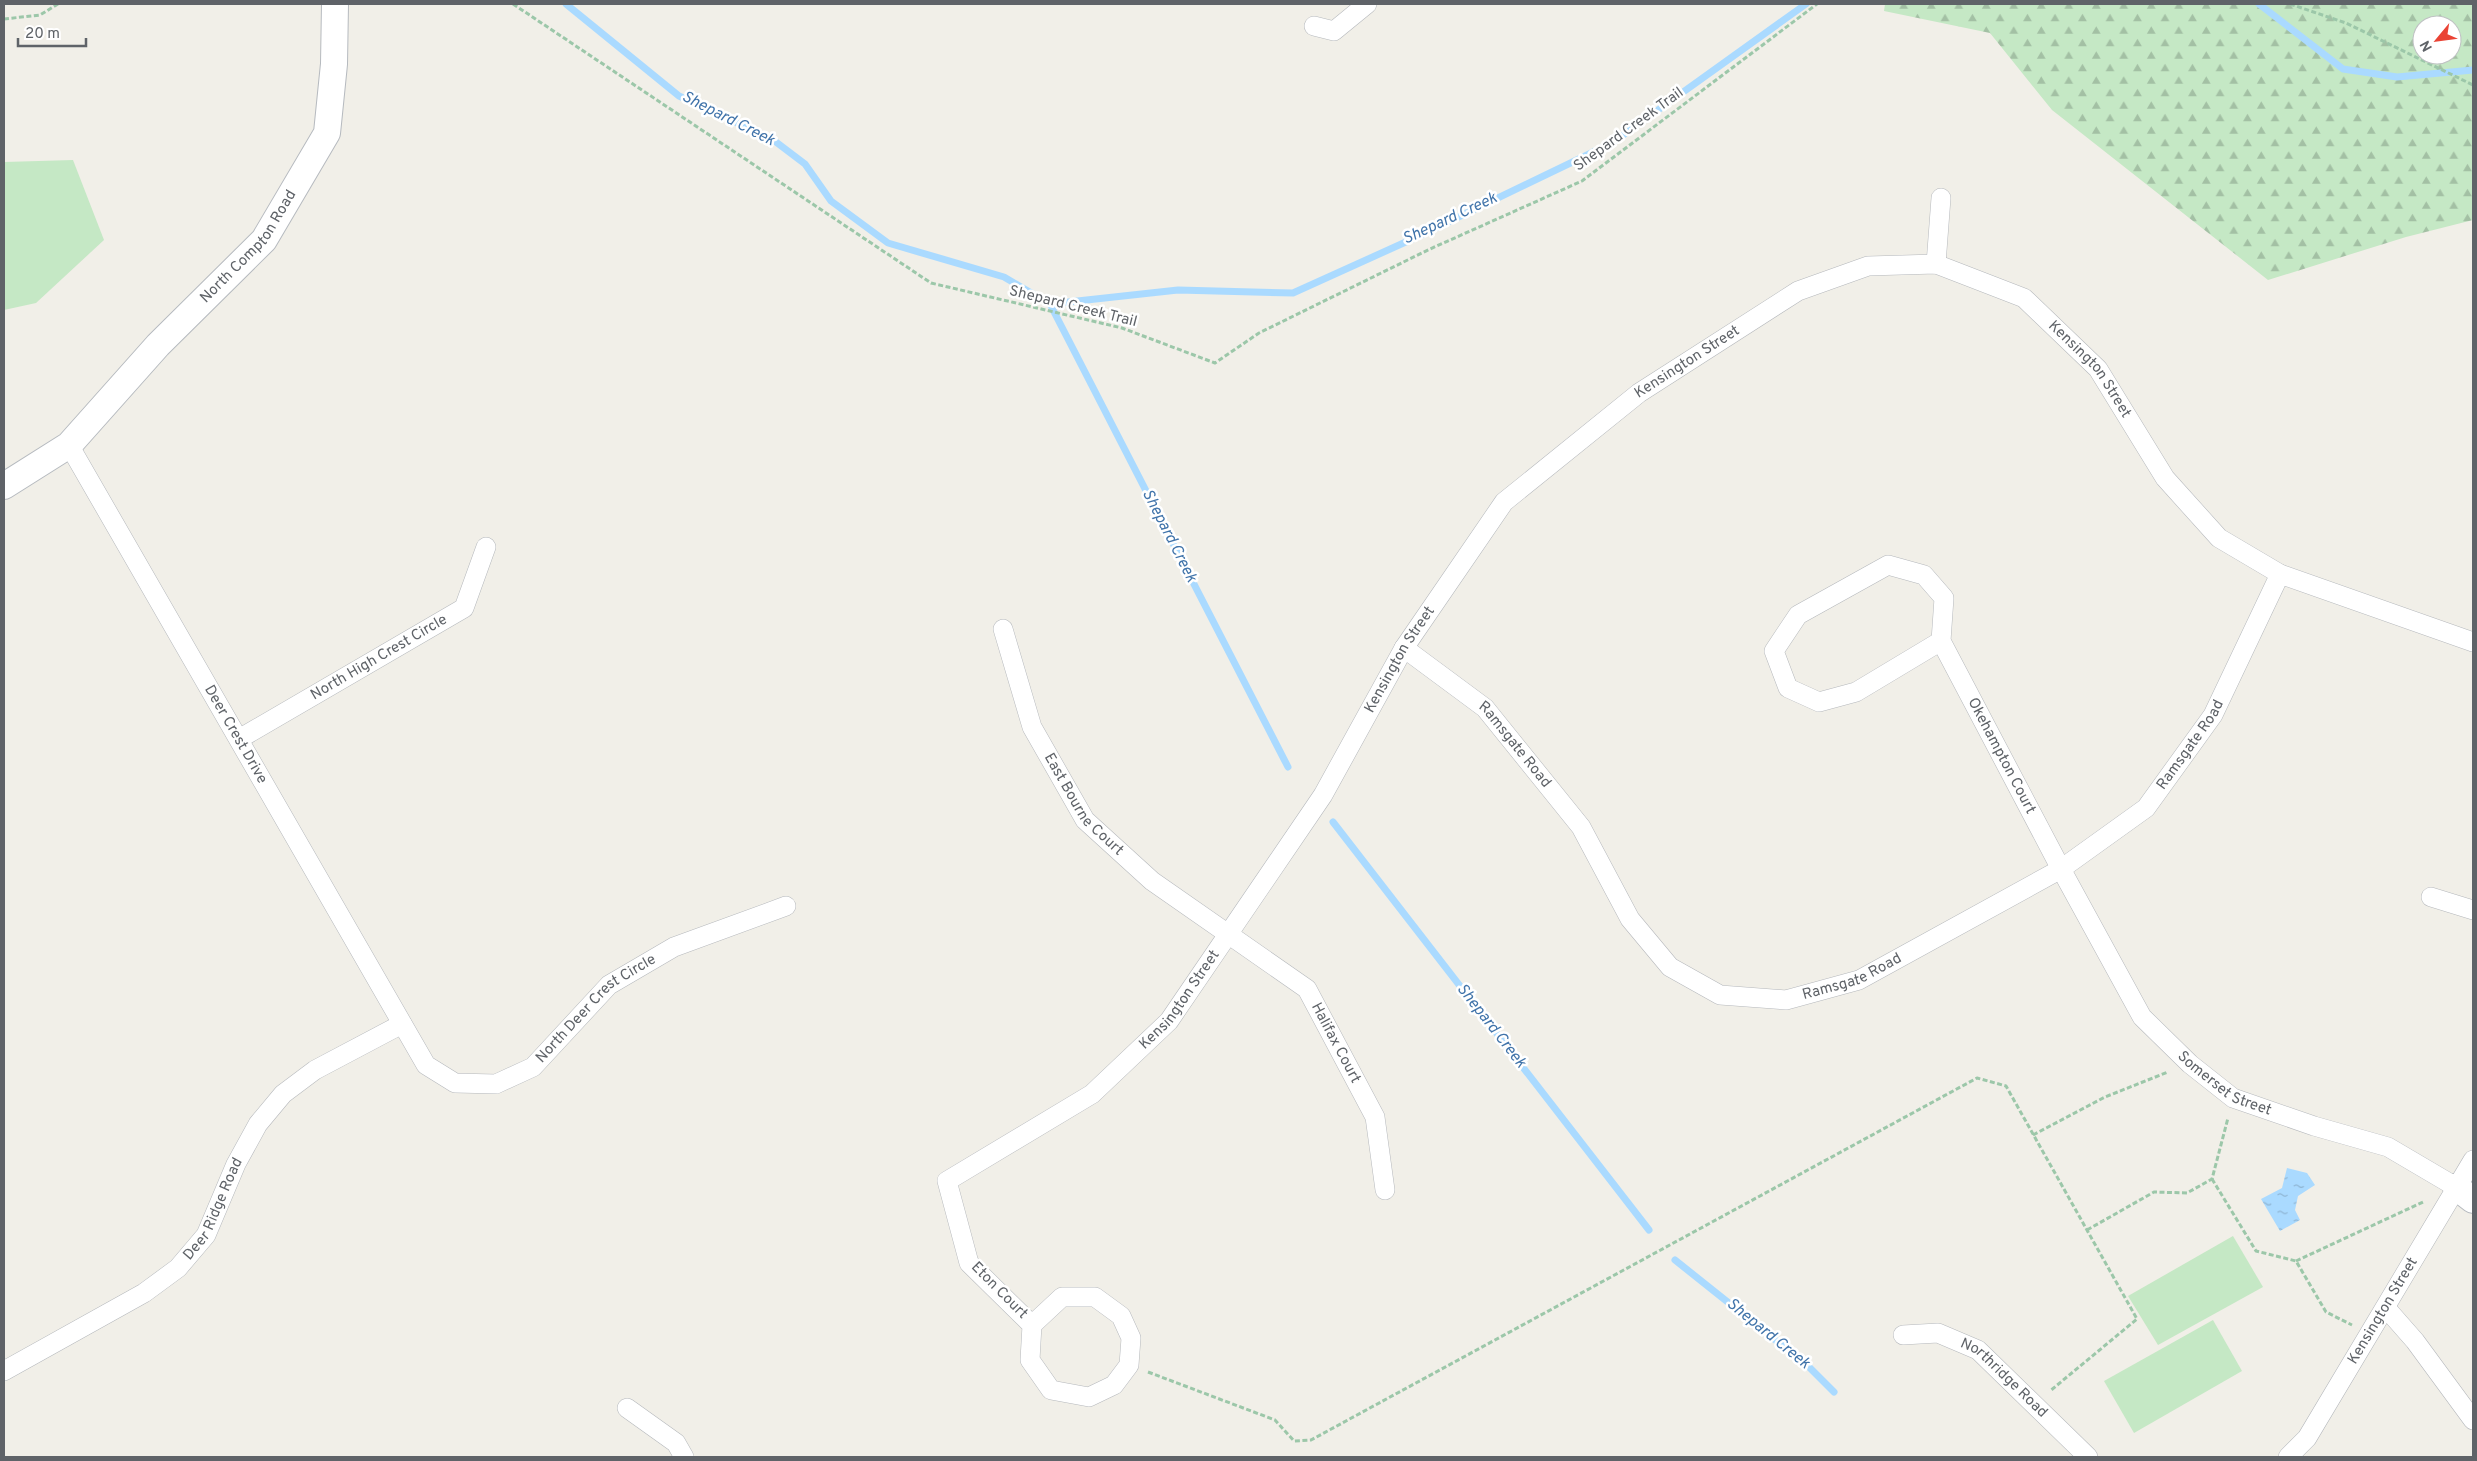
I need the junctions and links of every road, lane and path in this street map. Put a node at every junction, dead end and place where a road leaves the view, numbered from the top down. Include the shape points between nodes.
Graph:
1 (58, 4) edge
2 (335, 4) edge
3 (514, 4) edge
4 (1367, 4) edge
5 (1817, 4) edge
6 (2290, 4) edge
7 (4, 18) edge
8 (1314, 26) dead end
9 (2473, 85) edge
10 (1941, 198) dead end
11 (1936, 264) junction
12 (69, 445) junction
13 (4, 486) edge
14 (486, 547) dead end
15 (2280, 574) junction
16 (1003, 629) dead end
17 (1942, 641) junction
18 (2473, 642) edge
19 (1404, 648) junction
20 (239, 739) junction
21 (2061, 869) junction
22 (2431, 897) dead end
23 (786, 906) dead end
24 (2473, 910) edge
25 (1228, 934) junction
26 (402, 1024) junction
27 (2190, 1064) junction
28 (1092, 1094) joint
29 (2233, 1098) junction
30 (2033, 1135) junction
31 (2473, 1160) edge
32 (2212, 1179) junction
33 (1385, 1190) dead end
34 (2465, 1194) edge
35 (2086, 1230) junction
36 (2296, 1261) junction
37 (2386, 1308) junction
38 (1032, 1325) junction
39 (2369, 1333) junction
40 (1903, 1335) dead end
41 (1128, 1364) junction
42 (4, 1371) edge
43 (2034, 1404) junction
44 (627, 1408) dead end
45 (2473, 1420) edge
46 (684, 1457) edge
47 (2088, 1457) edge
48 (2288, 1457) edge

1 - 7 path via 40,14
2 - 12 street, North Compton Road via 334,64 327,133 264,240 158,345
3 - 5 path, Shepard Creek Trail via 931,283 1122,328 1215,363 1259,333 1430,249 1582,181
4 - 8 street via 1334,31
6 - 9 path via 2346,24
10 - 11 street
11 - 15 street, Kensington Street via 2024,298 2098,369 2165,478 2219,538
11 - 19 street, Kensington Street via 1868,266 1798,291 1638,393 1504,502
12 - 13 street, North Compton Road
12 - 20 street, Deer Crest Drive
14 - 20 street, North High Crest Circle via 464,608
15 - 18 street, Kensington Street
15 - 21 street, Ramsgate Road via 2213,715 2146,808
16 - 25 street, East Bourne Court via 1032,727 1085,820 1152,881
17 - 17 street via 1944,598 1924,575 1888,565 1798,615 1774,651 1788,688 1819,702 1856,692
17 - 21 street, Okehampton Court
19 - 21 street, Ramsgate Road via 1486,708 1581,827 1630,919 1670,967 1720,994 1786,1000 1859,980
19 - 25 street, Kensington Street via 1323,795
20 - 26 street, Deer Crest Drive
21 - 27 street, Somerset Street via 2142,1017
22 - 24 street
23 - 26 street, North Deer Crest Circle via 674,947 610,985 533,1067 496,1084 456,1083 426,1065
25 - 28 street, Kensington Street via 1169,1021
25 - 33 street, Halifax Court via 1308,989 1375,1117
26 - 42 street, Deer Ridge Road via 315,1070 283,1094 258,1124 236,1164 206,1235 178,1268 144,1293
27 - 29 street, Somerset Street
27 - 30 path via 2105,1097
28 - 38 street, Eton Court via 947,1181 969,1263
29 - 32 path
29 - 34 street, Somerset Street via 2388,1147
30 - 35 path
30 - 41 path via 2006,1086 1977,1078 1312,1440 1294,1440 1275,1420
31 - 34 street, Kensington Street
32 - 35 path via 2187,1193 2154,1192
32 - 36 path via 2256,1251
34 - 36 path
34 - 37 street, Kensington Street
35 - 43 path via 2137,1320
36 - 39 path via 2326,1312
37 - 39 street, Kensington Street
37 - 45 street via 2415,1341
38 - 41 street, Eton Court via 1062,1297 1095,1297 1121,1316 1131,1338
38 - 41 street via 1030,1360 1052,1390 1089,1397 1114,1385
39 - 48 street, Kensington Street via 2307,1438
40 - 43 street, Northridge Road via 1938,1333 1978,1350
43 - 47 street, Northridge Road
44 - 46 street via 676,1443

